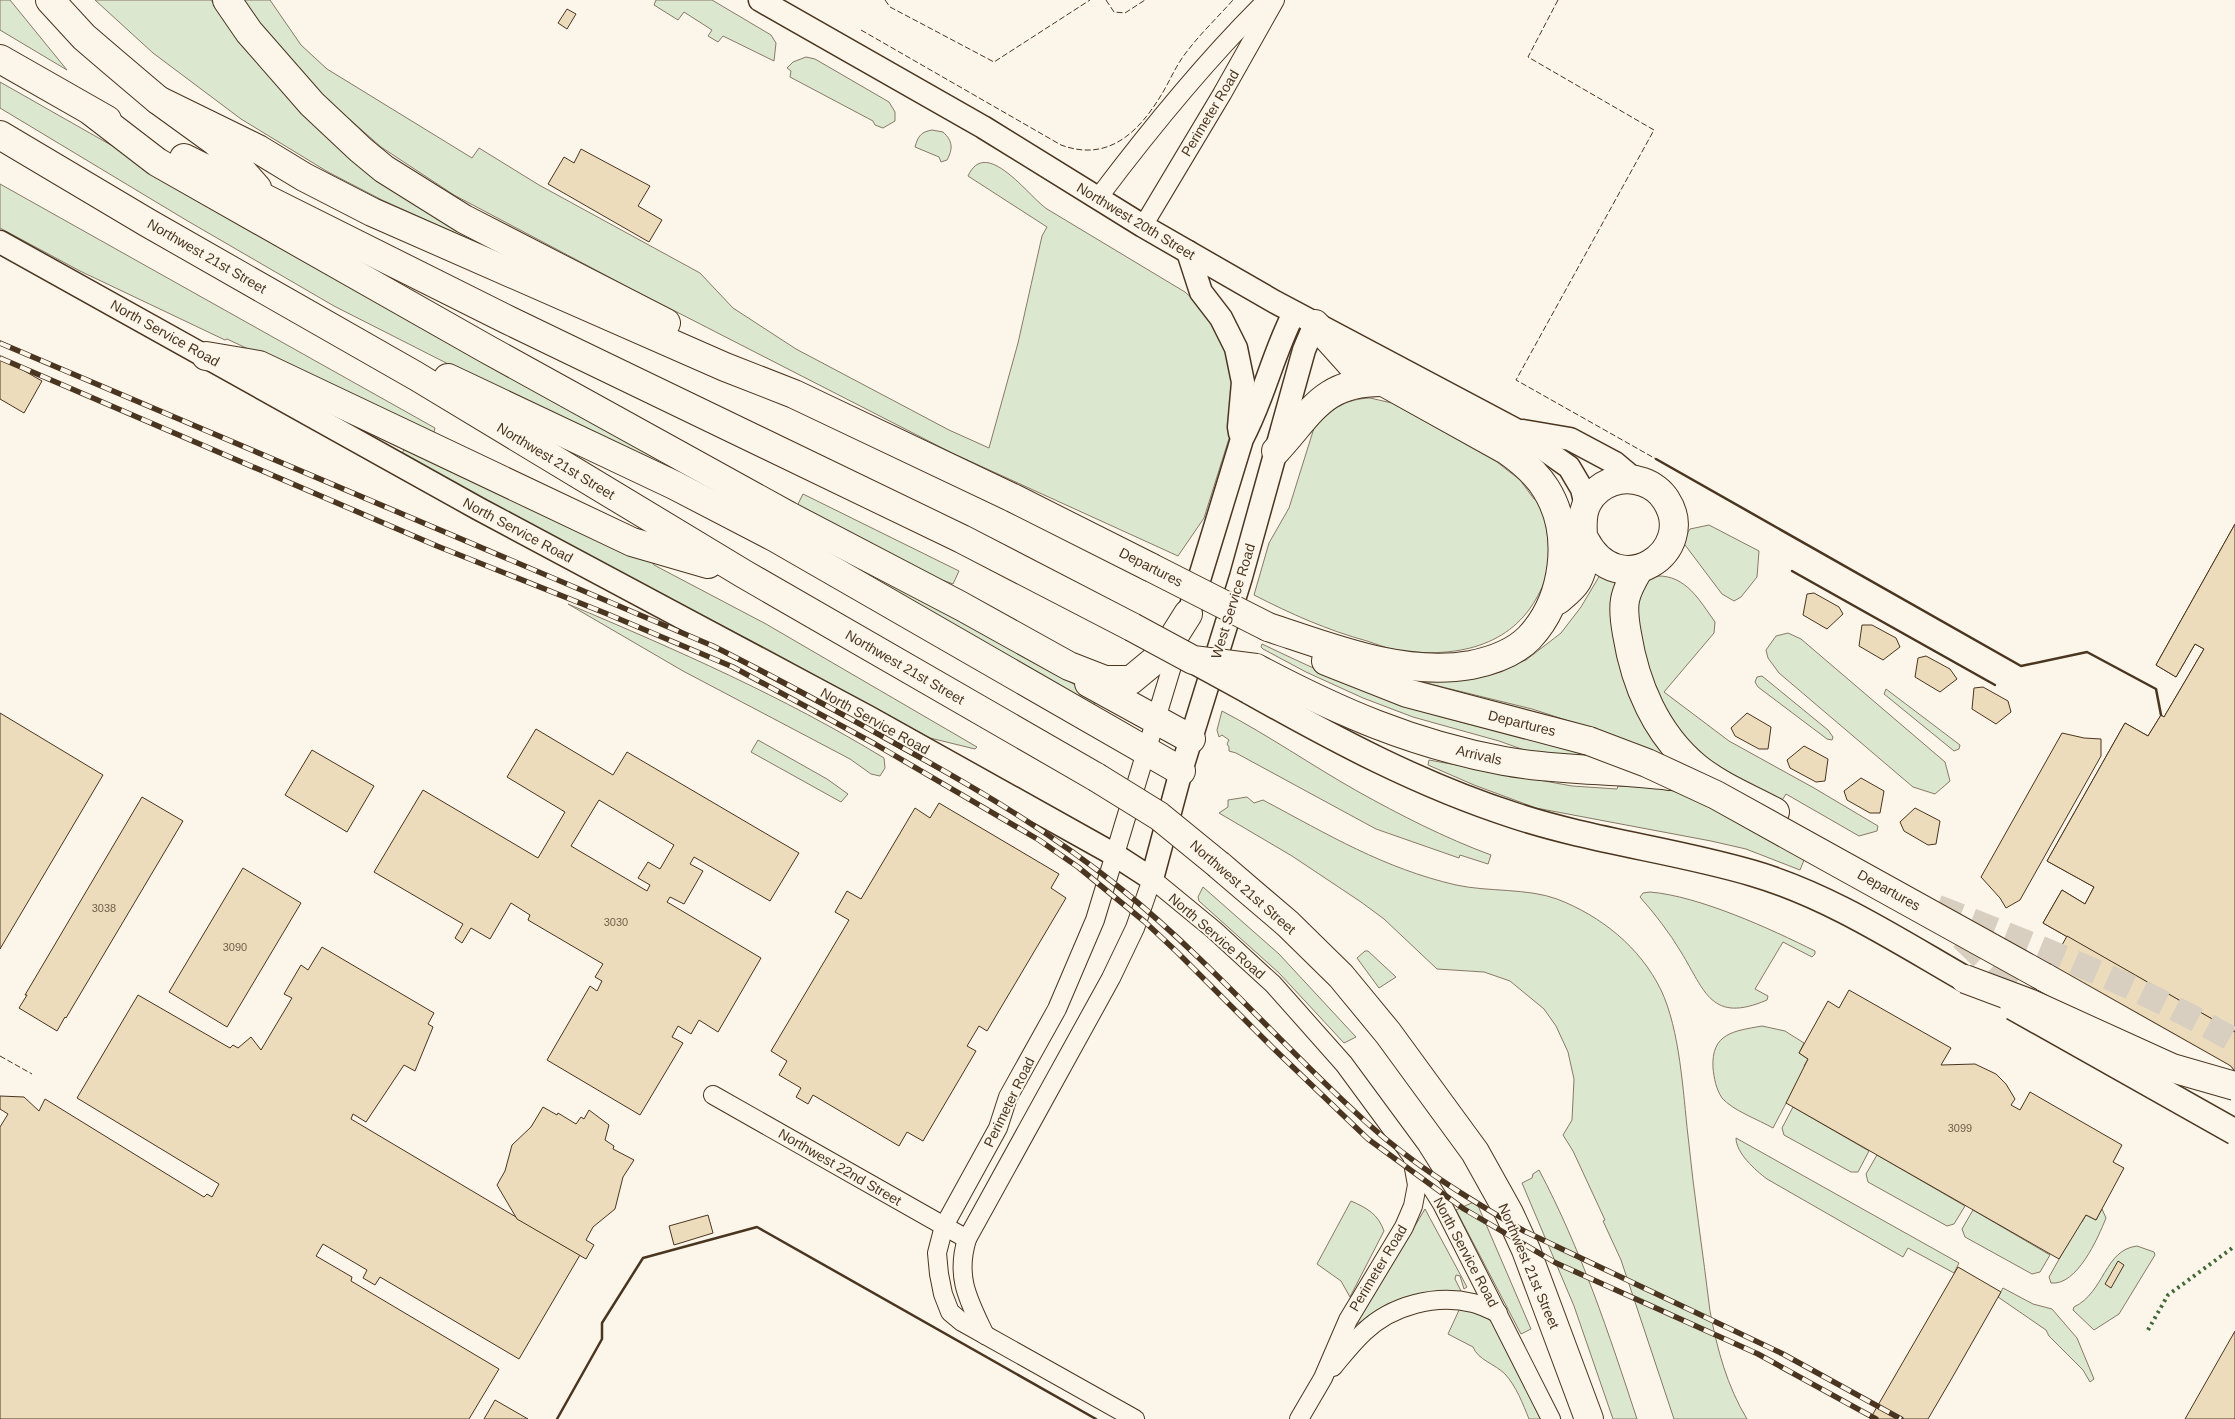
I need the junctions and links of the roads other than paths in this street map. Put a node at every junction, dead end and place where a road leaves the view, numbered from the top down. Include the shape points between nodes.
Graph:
1 (50, 0) edge
2 (227, 0) edge
3 (760, 0) edge
4 (1267, 0) edge
5 (1274, 0) edge
6 (0, 59) edge
7 (158, 100) junction
8 (92, 112) junction
9 (0, 135) edge
10 (264, 197) junction
11 (1098, 198) junction
12 (1143, 226) junction
13 (0, 242) edge
14 (1188, 252) junction
15 (299, 309) junction
16 (1304, 318) junction
17 (206, 356) junction
18 (1383, 382) junction
19 (794, 394) junction
20 (1518, 430) junction
21 (1242, 439) junction
22 (1276, 451) junction
23 (1634, 479) junction
24 (1586, 506) junction
25 (1585, 540) junction
26 (1638, 569) junction
27 (744, 574) junction
28 (1547, 612) junction
29 (1188, 614) junction
30 (1268, 627) junction
31 (1069, 666) junction
32 (1252, 679) junction
33 (1156, 720) junction
34 (1191, 739) junction
35 (1146, 751) junction
36 (1181, 771) junction
37 (1115, 855) junction
38 (1152, 879) junction
39 (1965, 979) junction
40 (2235, 1086) edge
41 (713, 1095) dead end
42 (2235, 1132) edge
43 (1412, 1155) junction
44 (944, 1226) junction
45 (967, 1240) junction
46 (1498, 1313) junction
47 (985, 1335) junction
48 (1323, 1378) junction
49 (1135, 1419) edge
50 (1299, 1419) edge
51 (1552, 1419) edge
52 (1589, 1419) edge

1 - 7 main road via 84,37
2 - 19 main road via 249,32 312,104 384,169 464,219 730,356
3 - 11 street, Northwest 20th Street via 954,110
4 - 11 street, Perimeter Road via 1236,31 1134,150
5 - 12 street, Perimeter Road
6 - 8 main road
7 - 10 main road via 216,142
7 - 19 main road via 258,149 372,212 725,368
8 - 10 main road
8 - 31 main road via 157,162 678,454
9 - 15 main road, Northwest 21st Street
10 - 32 main road, Arrivals, bridge via 485,309 979,548 1193,660
11 - 12 street, Northwest 20th Street
12 - 14 street, Northwest 20th Street
13 - 17 street, North Service Road
14 - 16 street, Northwest 20th Street
14 - 21 street via 1201,292 1221,318 1236,348 1243,382 1239,427
15 - 27 main road, Northwest 21st Street
15 - 35 main road via 536,418 776,538
16 - 18 main road via 1351,364
16 - 20 street, Northwest 20th Street
16 - 21 street via 1275,354 1255,414
16 - 22 street, West Service Road via 1304,350
17 - 27 main road via 259,365 632,542
17 - 37 street, North Service Road via 479,509 868,716
18 - 22 main road via 1357,383 1327,395
18 - 28 main road via 1518,459 1547,490 1559,518 1563,553
19 - 30 main road, Departures, bridge via 1013,498
20 - 23 street, Northwest 20th Street via 1570,440 1615,463
20 - 24 street, Northwest 20th Street via 1569,467 1582,489
21 - 29 street
22 - 34 street, West Service Road
23 - 24 main road via 1606,485 1592,496
23 - 26 main road via 1663,495 1674,526 1666,550 1657,560
24 - 25 main road via 1582,517
25 - 26 main road via 1591,552 1612,568
25 - 28 main road via 1577,582
26 - 32 main road, Arrivals via 1624,602 1626,628 1633,668 1667,737 1696,767 1775,812 1671,776 1550,768 1438,746
27 - 52 main road, Northwest 21st Street, bridge via 1159,816 1288,924 1341,976 1388,1033 1475,1152 1526,1250
28 - 30 main road via 1519,646 1489,660 1452,667 1386,662
29 - 31 main road via 1154,661 1131,680 1105,680
29 - 33 street
30 - 40 main road, Departures, bridge via 1295,647 1386,685 1590,741 1672,774 1741,808
31 - 33 main road via 1089,683
32 - 39 main road via 1356,749 1478,802 1545,825 1753,873 1805,893
33 - 34 main road
33 - 35 street
34 - 36 street, West Service Road
35 - 36 main road
35 - 37 street
36 - 38 street, West Service Road
37 - 38 street, North Service Road
37 - 44 street, Perimeter Road via 1095,920 1065,992 1008,1097 998,1128
38 - 43 street, North Service Road via 1273,984 1344,1064
38 - 45 street, Perimeter Road via 1135,928 1112,978
39 - 40 main road, bridge via 2029,1003 2172,1068
39 - 42 main road, bridge
41 - 44 street, Northwest 22nd Street
43 - 46 street, North Service Road via 1442,1204
43 - 48 street, Perimeter Road via 1417,1185 1413,1206 1404,1227 1348,1320
44 - 45 street, Northwest 22nd Street
44 - 47 street, Perimeter Road via 937,1253 943,1294 950,1312
45 - 47 street, Perimeter Road via 961,1270 966,1295
46 - 48 street, Perimeter Road via 1475,1303 1453,1300 1406,1307 1382,1318 1365,1331
46 - 51 street, North Service Road
47 - 49 street, Perimeter Road
48 - 50 street, Perimeter Road

